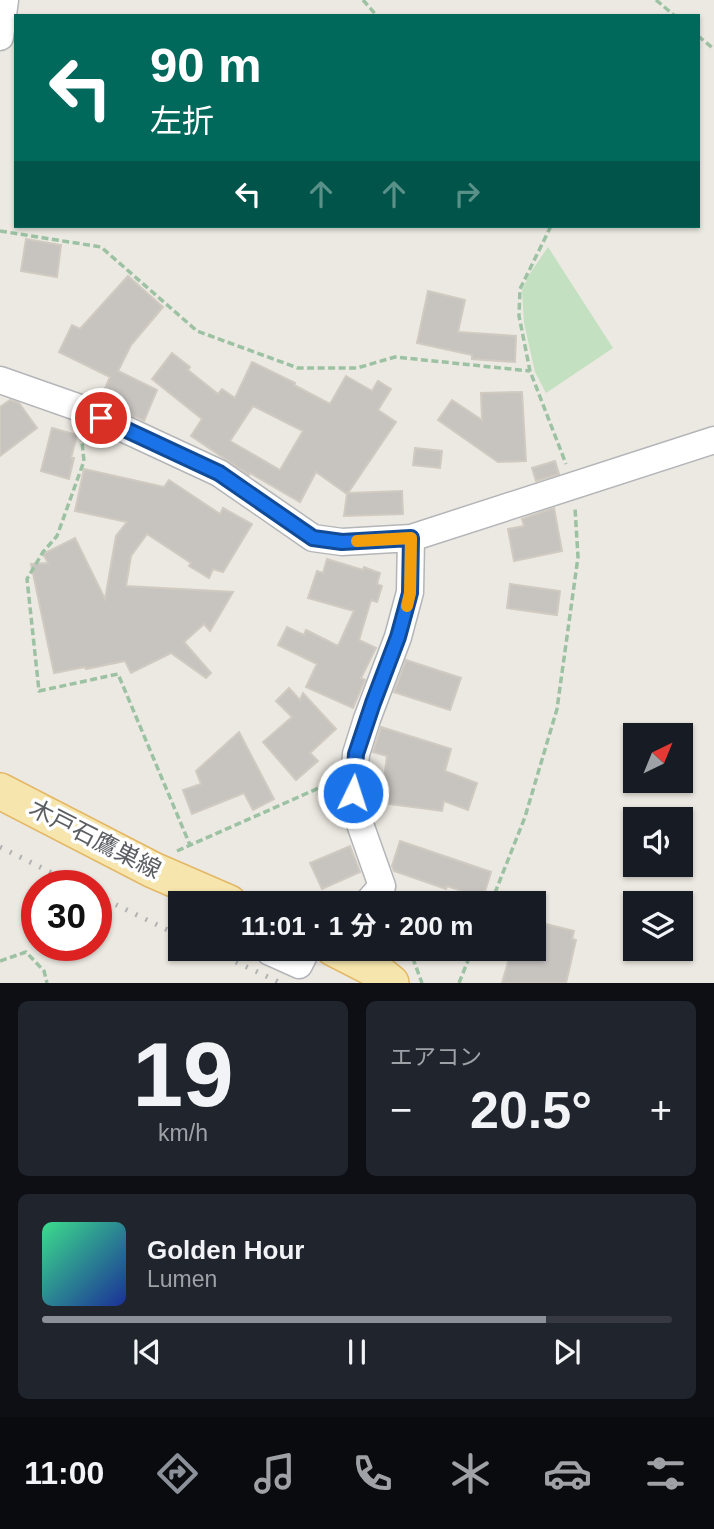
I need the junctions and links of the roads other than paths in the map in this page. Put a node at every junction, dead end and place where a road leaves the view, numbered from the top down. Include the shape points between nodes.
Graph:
1 (5, 0) edge
2 (0, 37) edge
3 (0, 380) edge
4 (714, 440) edge
5 (411, 538) junction
6 (0, 791) edge
7 (201, 891) edge
8 (378, 891) edge
9 (351, 961) edge
10 (391, 983) edge

1 - 2 street
3 - 5 street via 77,407 219,473 313,538 342,542
4 - 5 street
5 - 8 street via 410,593 356,754 353,793 382,886
6 - 7 main road, 木戸石鷹巣線
9 - 10 main road via 374,968

